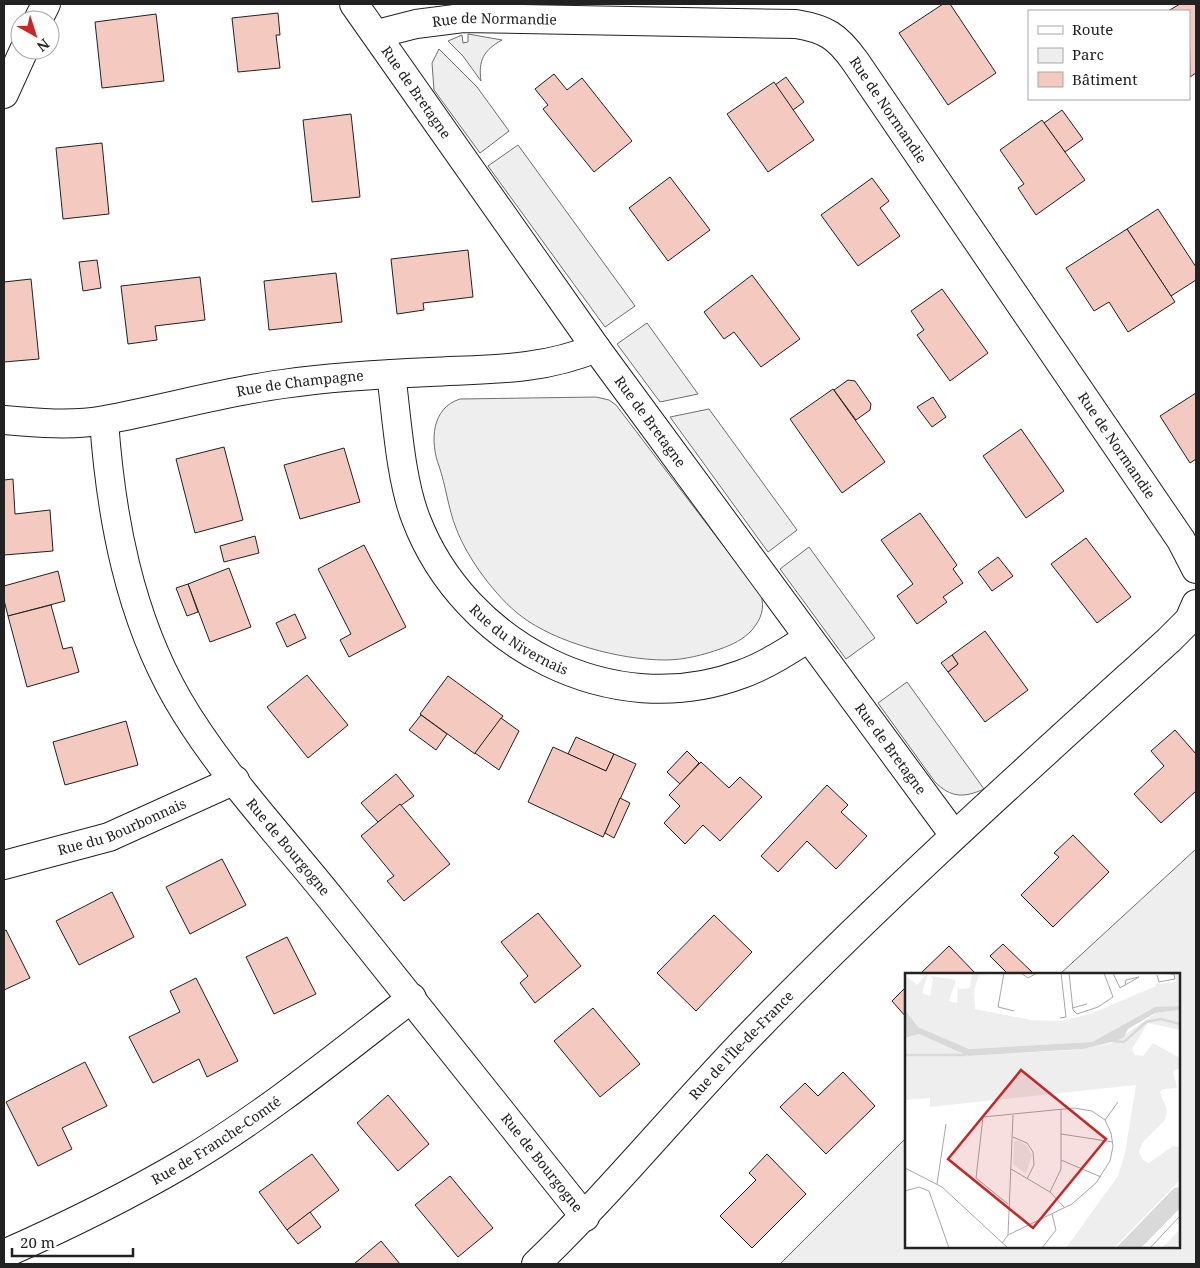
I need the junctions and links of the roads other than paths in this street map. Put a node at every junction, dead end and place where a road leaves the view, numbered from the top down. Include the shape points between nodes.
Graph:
1 (354, 4) edge
2 (377, 34) junction
3 (19, 60) edge
4 (4, 94) edge
5 (596, 348) junction
6 (391, 374) junction
7 (4, 420) edge
8 (104, 420) junction
9 (1196, 569) edge
10 (1196, 604) edge
11 (808, 638) junction
12 (235, 780) junction
13 (954, 835) junction
14 (4, 865) edge
15 (412, 998) junction
16 (585, 1216) junction
17 (4, 1254) edge
18 (536, 1264) edge

1 - 2 street, Rue de Bretagne
2 - 5 street, Rue de Bretagne
2 - 9 street, Rue de Normandie via 416,24 463,18 796,24 831,34 855,61 1181,540
3 - 4 street
5 - 6 street, Rue de Champagne via 572,358 530,368
5 - 11 street, Rue de Bretagne
6 - 8 street, Rue de Champagne via 283,384 198,398
6 - 11 street, Rue du Nivernais via 408,487 416,518 429,547 462,595 488,623 524,649 557,667 593,679 650,688 706,684 741,675
7 - 8 street, Rue de Champagne via 37,423
8 - 12 street, Rue de Bourgogne via 116,523 129,581 143,622 178,699
10 - 13 street via 1189,620 1169,640
11 - 13 street, Rue de Bretagne
12 - 14 street, Rue du Bourbonnais via 109,837
12 - 15 street, Rue de Bourgogne
13 - 16 street, Rue de l'Île-de-France via 751,1034
15 - 16 street, Rue de Bourgogne
15 - 17 street, Rue de Franche-Comté via 250,1120 185,1162 119,1199
16 - 18 street, Rue de l'Île-de-France

